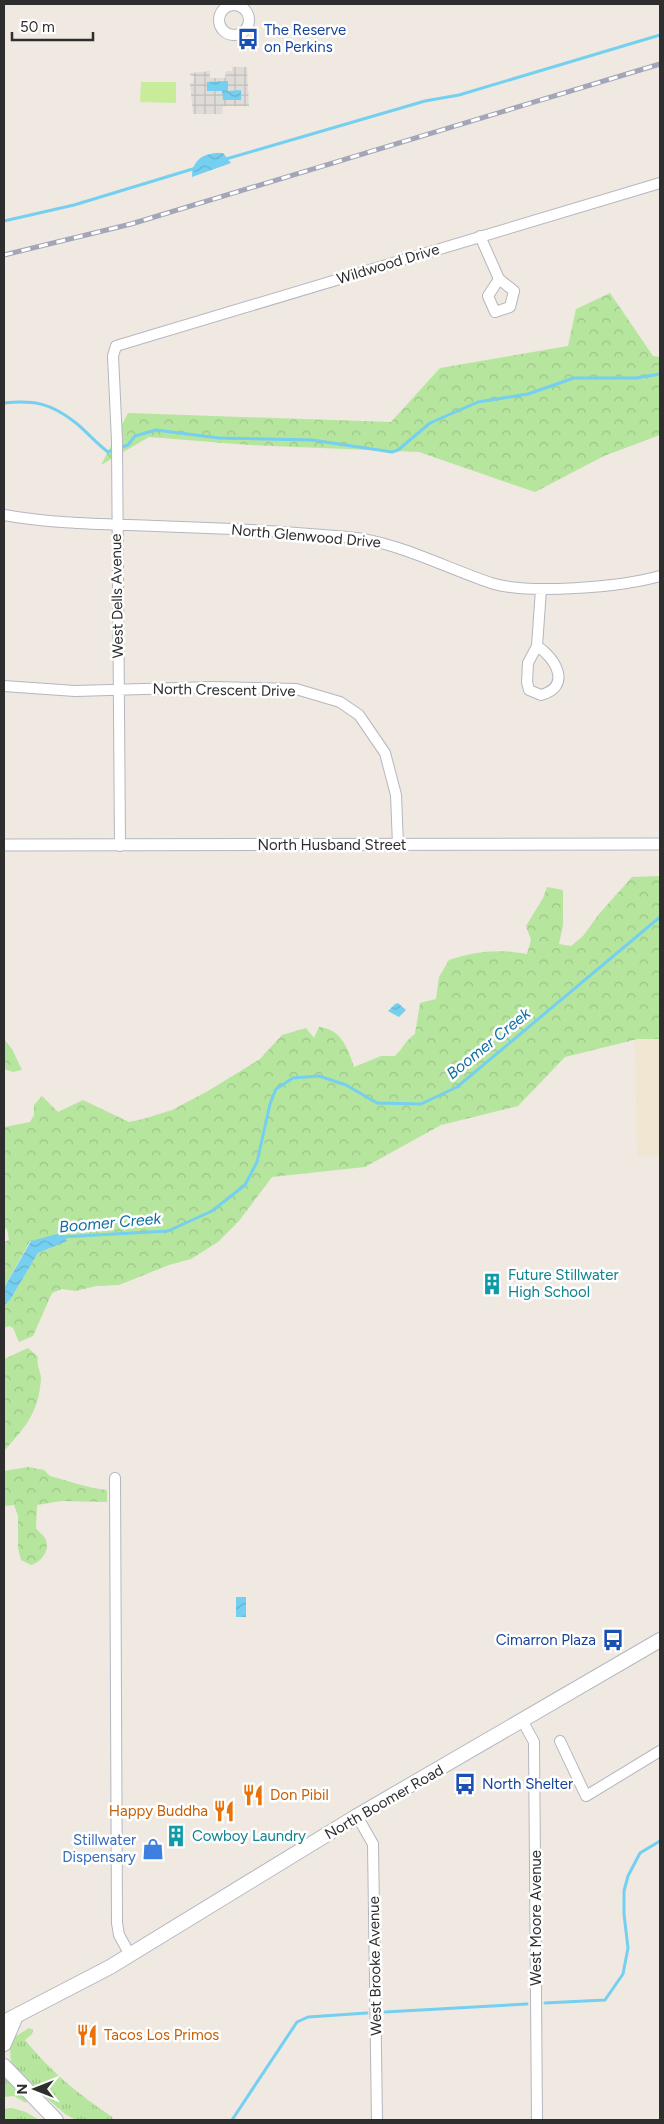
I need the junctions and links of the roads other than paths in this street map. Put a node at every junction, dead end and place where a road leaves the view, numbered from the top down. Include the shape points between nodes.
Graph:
1 (660, 183) edge
2 (480, 236) junction
3 (499, 279) dead end
4 (116, 346) joint
5 (4, 515) edge
6 (117, 525) junction
7 (659, 579) edge
8 (541, 589) junction
9 (537, 646) junction
10 (4, 686) edge
11 (118, 690) junction
12 (660, 844) edge
13 (4, 845) edge
14 (398, 845) junction
15 (120, 846) junction
16 (115, 1478) dead end
17 (660, 1640) edge
18 (522, 1720) junction
19 (560, 1741) dead end
20 (660, 1752) edge
21 (357, 1816) junction
22 (130, 1955) junction
23 (10, 2019) edge
24 (4, 2044) edge
25 (4, 2066) edge
26 (56, 2120) edge
27 (377, 2120) edge
28 (537, 2120) edge

1 - 2 street, Wildwood Drive
2 - 3 street
2 - 4 street, Wildwood Drive
4 - 6 street, West Dells Avenue via 113,356
5 - 6 street, North Glenwood Drive via 44,522
6 - 8 street, North Glenwood Drive via 214,528 349,537 389,543 494,584
6 - 11 street, West Dells Avenue
7 - 8 street, North Glenwood Drive
8 - 9 street
9 - 9 street via 528,663 527,682 529,690 541,694 554,688 559,677 547,652
10 - 11 street, North Crescent Drive via 75,691
11 - 14 street, North Crescent Drive via 296,689 340,702 359,715 385,753 396,795
11 - 15 street, West Dells Avenue
12 - 14 street, North Husband Street
13 - 15 street, North Husband Street
14 - 15 street, North Husband Street
16 - 22 street via 117,1923
17 - 18 main road, North Boomer Road
18 - 21 main road, North Boomer Road
18 - 28 street, West Moore Avenue via 534,1742
19 - 20 street via 586,1796
21 - 22 main road, North Boomer Road
21 - 27 street, West Brooke Avenue via 373,1844
22 - 23 main road, North Boomer Road
23 - 24 main road
25 - 26 main road

